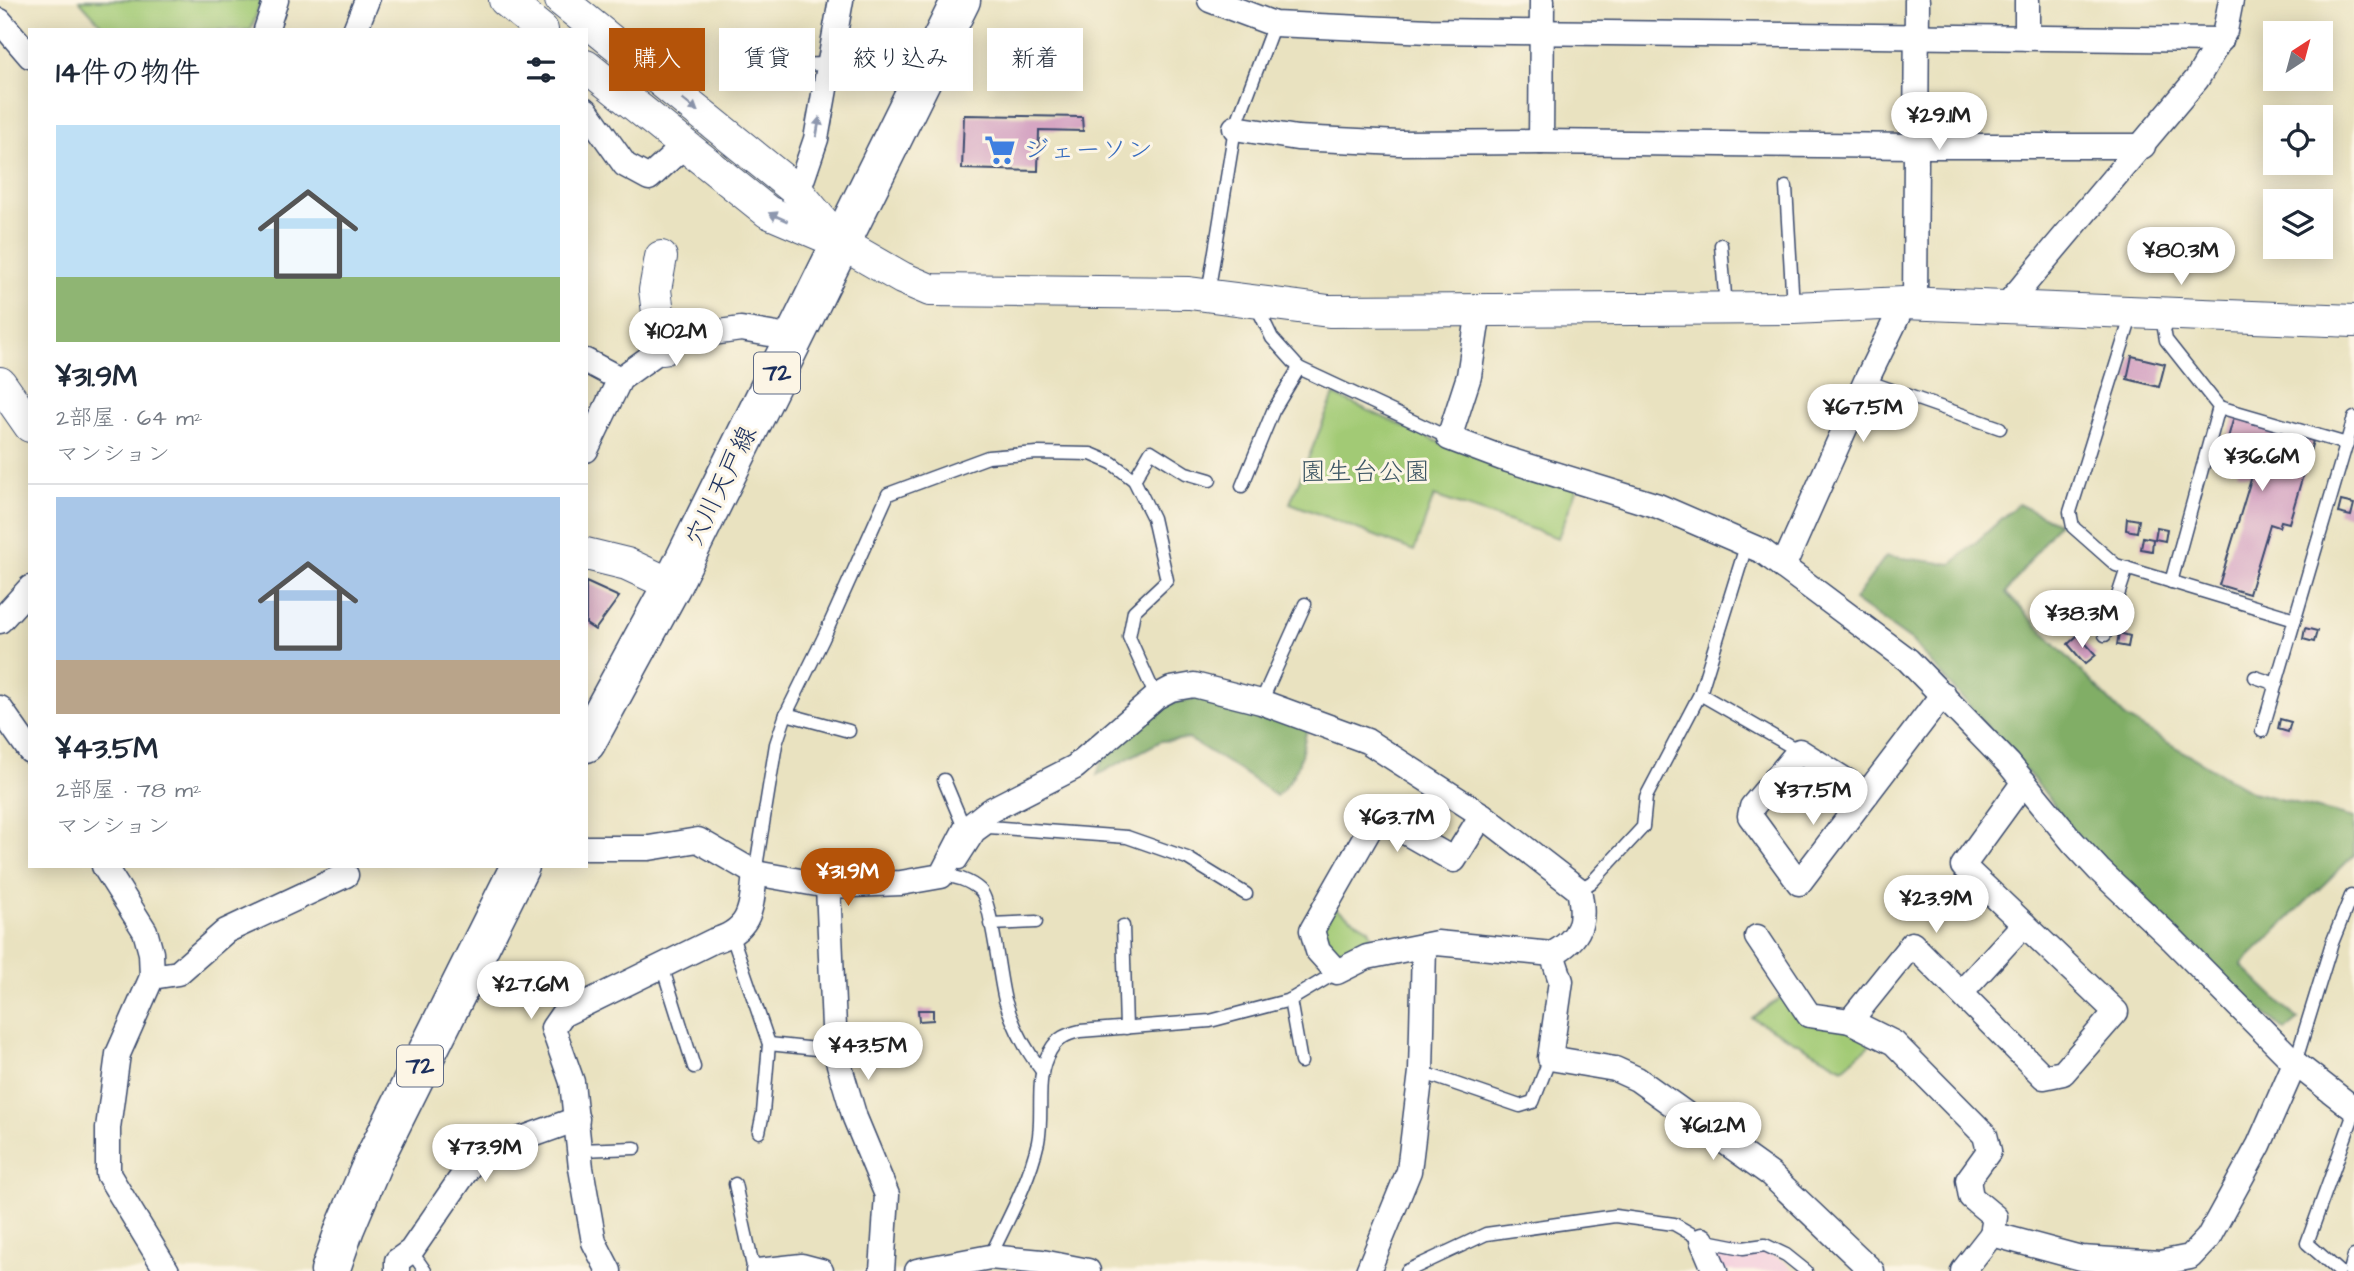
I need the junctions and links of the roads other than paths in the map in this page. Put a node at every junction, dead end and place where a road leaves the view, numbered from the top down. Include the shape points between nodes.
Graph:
1 (276, 0) edge
2 (367, 0) edge
3 (505, 0) edge
4 (561, 0) edge
5 (841, 0) edge
6 (961, 0) edge
7 (1210, 0) edge
8 (1542, 0) edge
9 (1917, 0) edge
10 (2027, 0) edge
11 (2231, 0) edge
12 (0, 21) edge
13 (1274, 24) junction
14 (267, 28) edge
15 (356, 28) edge
16 (539, 28) edge
17 (836, 28) edge
18 (1542, 31) junction
19 (1916, 37) junction
20 (2027, 38) junction
21 (2221, 40) junction
22 (28, 54) edge
23 (588, 68) edge
24 (829, 69) edge
25 (588, 113) edge
26 (1235, 128) junction
27 (1541, 142) junction
28 (685, 145) junction
29 (1916, 146) junction
30 (2143, 146) junction
31 (1786, 187) dead end
32 (798, 192) junction
33 (841, 243) junction
34 (1721, 245) dead end
35 (661, 257) dead end
36 (1208, 295) junction
37 (1254, 301) junction
38 (1909, 304) junction
39 (2006, 306) junction
40 (1793, 307) junction
41 (1726, 308) junction
42 (1479, 310) junction
43 (2147, 311) junction
44 (2354, 320) edge
45 (794, 338) junction
46 (663, 349) junction
47 (588, 362) edge
48 (1299, 368) junction
49 (620, 379) junction
50 (1866, 381) junction
51 (0, 383) edge
52 (2220, 407) junction
53 (2354, 418) edge
54 (28, 423) edge
55 (2000, 429) dead end
56 (1449, 438) junction
57 (2347, 444) junction
58 (588, 446) edge
59 (1134, 480) junction
60 (1210, 480) dead end
61 (1242, 486) dead end
62 (1747, 542) junction
63 (588, 554) edge
64 (1783, 567) junction
65 (2127, 568) junction
66 (2171, 582) junction
67 (672, 585) junction
68 (28, 590) edge
69 (1304, 604) dead end
70 (2295, 619) junction
71 (0, 621) edge
72 (2105, 635) dead end
73 (2255, 677) dead end
74 (2276, 684) junction
75 (1700, 694) junction
76 (1943, 694) junction
77 (1156, 696) junction
78 (1261, 702) junction
79 (0, 708) edge
80 (786, 714) junction
81 (849, 731) dead end
82 (2262, 732) dead end
83 (588, 739) edge
84 (28, 748) edge
85 (1799, 751) junction
86 (944, 780) dead end
87 (2024, 782) junction
88 (1867, 794) junction
89 (1482, 815) junction
90 (965, 830) junction
91 (588, 848) edge
92 (105, 868) edge
93 (519, 868) edge
94 (755, 873) junction
95 (346, 875) dead end
96 (947, 875) junction
97 (828, 886) junction
98 (1579, 890) junction
99 (1246, 894) dead end
100 (2351, 896) dead end
101 (1036, 922) dead end
102 (990, 924) junction
103 (2024, 924) junction
104 (1123, 926) dead end
105 (732, 936) junction
106 (1757, 937) dead end
107 (1424, 946) junction
108 (1552, 954) junction
109 (662, 966) junction
110 (1337, 972) junction
111 (152, 977) junction
112 (1962, 993) junction
113 (1290, 1000) junction
114 (1850, 1021) junction
115 (1126, 1028) junction
116 (769, 1044) junction
117 (835, 1051) junction
118 (1549, 1058) junction
119 (1301, 1062) dead end
120 (2295, 1063) junction
121 (694, 1066) dead end
122 (1042, 1071) junction
123 (1421, 1072) junction
124 (2354, 1111) edge
125 (577, 1119) junction
126 (759, 1132) dead end
127 (635, 1147) dead end
128 (580, 1150) junction
129 (735, 1184) dead end
130 (1992, 1234) junction
131 (1702, 1240) junction
132 (2354, 1256) edge
133 (990, 1257) junction
134 (411, 1264) edge
135 (167, 1271) edge
136 (330, 1271) edge
137 (609, 1271) edge
138 (756, 1271) edge
139 (821, 1271) edge
140 (882, 1271) edge
141 (917, 1271) edge
142 (1088, 1271) edge
143 (1368, 1271) edge
144 (1407, 1271) edge
145 (1715, 1271) edge
146 (1806, 1271) edge
147 (1872, 1271) edge
148 (1964, 1271) edge
149 (2339, 1271) edge
150 (2350, 1271) edge

1 - 14 street
2 - 15 street
3 - 16 street
4 -> 32 street
5 - 17 street
6 - 33 main road, 穴川天戸線 / 72
7 - 13 street
8 - 18 street
9 - 19 street
10 - 20 street
11 - 21 street
12 - 22 street
13 - 18 street via 1430,32
13 - 26 lane
18 - 19 street
18 - 27 street
19 - 20 street
19 - 29 street
20 - 21 street
21 - 30 street via 2197,79
23 - 28 street
32 -> 24 street via 816,139
25 - 28 street via 625,164 649,178
26 - 27 street via 1297,138 1399,143
26 - 36 lane
27 - 29 street
33 -> 28 street via 768,212
29 - 30 street
29 - 38 street
30 - 39 street
31 - 40 lane
32 - 33 street
33 - 36 street via 930,290
33 - 45 main road, 穴川天戸線 / 72
34 - 41 lane
35 - 46 street via 656,290
36 - 37 street
37 - 42 street via 1329,311
37 - 48 lane via 1272,338
38 - 39 street
38 - 40 street
38 - 50 street
39 - 43 street
40 - 41 street
41 - 42 street
42 - 56 street via 1469,376
43 - 44 street
43 - 52 lane
43 - 65 lane via 2070,512 2073,527 2116,565
45 - 46 street via 741,329 677,338
45 - 67 main road, 穴川天戸線 / 72
46 - 49 street
47 - 49 street
48 - 56 lane
48 - 61 lane via 1273,411
49 - 58 street
50 - 55 lane
50 - 64 street
51 - 54 street
52 - 57 lane
52 - 66 lane
53 - 57 lane
56 - 62 street via 1658,506
57 - 70 lane
59 - 60 lane via 1151,452 1185,473
59 - 77 lane via 1153,518 1167,580 1134,611 1129,637
59 - 80 lane via 1091,454 1037,453 988,457 888,494
62 - 64 street
62 - 75 lane
63 - 67 street via 627,564
64 - 76 street via 1908,660
65 - 66 lane
65 - 72 lane
66 - 70 lane
67 - 83 main road, 穴川天戸線 / 72
68 - 71 street
69 - 78 lane
70 - 74 lane
73 - 74 lane
74 - 82 lane
75 - 85 lane
75 - 98 lane via 1646,797 1643,827
76 - 87 street
76 - 88 street
77 - 78 street via 1171,688 1194,685
77 - 90 street via 1075,767 989,811
78 - 89 street via 1367,741
79 - 84 street
80 - 81 lane
80 - 94 lane via 776,744
85 - 88 street
85 - 88 street via 1752,807 1750,816 1799,883
86 - 90 lane
87 - 103 street via 1963,866
87 - 120 street via 2098,870
89 - 98 street
89 - 110 street via 1454,860 1377,816 1312,930 1318,951
90 - 96 street
91 - 94 street via 649,848 698,840
92 - 111 street via 145,931
93 - 136 main road, 72 via 375,1157
94 - 97 street
94 - 105 street via 750,915
95 - 111 street via 226,931 178,973
96 - 97 street via 901,883
96 - 99 lane via 989,827 1030,829 1127,837 1187,858
96 - 102 lane via 982,891
97 - 117 street
98 - 108 street via 1580,929 1569,944
100 - 120 lane
101 - 102 lane
102 - 122 lane via 1006,1002 1024,1048
103 - 112 street
103 - 112 street via 2116,1013 2063,1073 2044,1077
104 - 115 lane
105 - 109 street
105 - 116 lane
106 - 114 street via 1809,1015
107 - 108 street via 1437,943
107 - 110 street via 1367,957
107 - 123 street
108 - 118 street via 1561,981
109 - 121 lane
109 - 125 street via 562,1015 553,1028 572,1082
110 - 113 lane
111 - 135 street via 118,1054 108,1128 108,1174
112 - 114 street via 1912,944
113 - 115 lane via 1210,1021
113 - 119 lane
114 - 130 street via 1894,1043 1985,1135 1989,1151 1968,1180 1971,1196 1995,1217
115 - 122 lane via 1064,1035 1050,1050
116 - 117 lane
116 - 126 lane
117 - 140 street via 855,1118 887,1195
118 - 123 lane via 1533,1102 1520,1106
118 - 147 street via 1615,1069 1637,1079 1770,1174
120 - 124 street
120 - 130 street via 2259,1145 2208,1238 2190,1257 2160,1263 2081,1258
122 - 133 lane via 1039,1138 1030,1172
123 - 143 street via 1409,1171
124 - 149 lane via 2307,1243
125 - 128 street
125 - 134 street via 477,1155
127 - 128 lane
128 - 137 street via 594,1242
129 - 138 lane
130 - 148 street
131 - 144 lane via 1674,1224 1615,1216 1486,1234
131 - 145 street
131 - 146 lane via 1743,1248 1765,1245
132 - 150 lane
133 - 141 street
133 - 142 street
138 - 139 street via 802,1266

